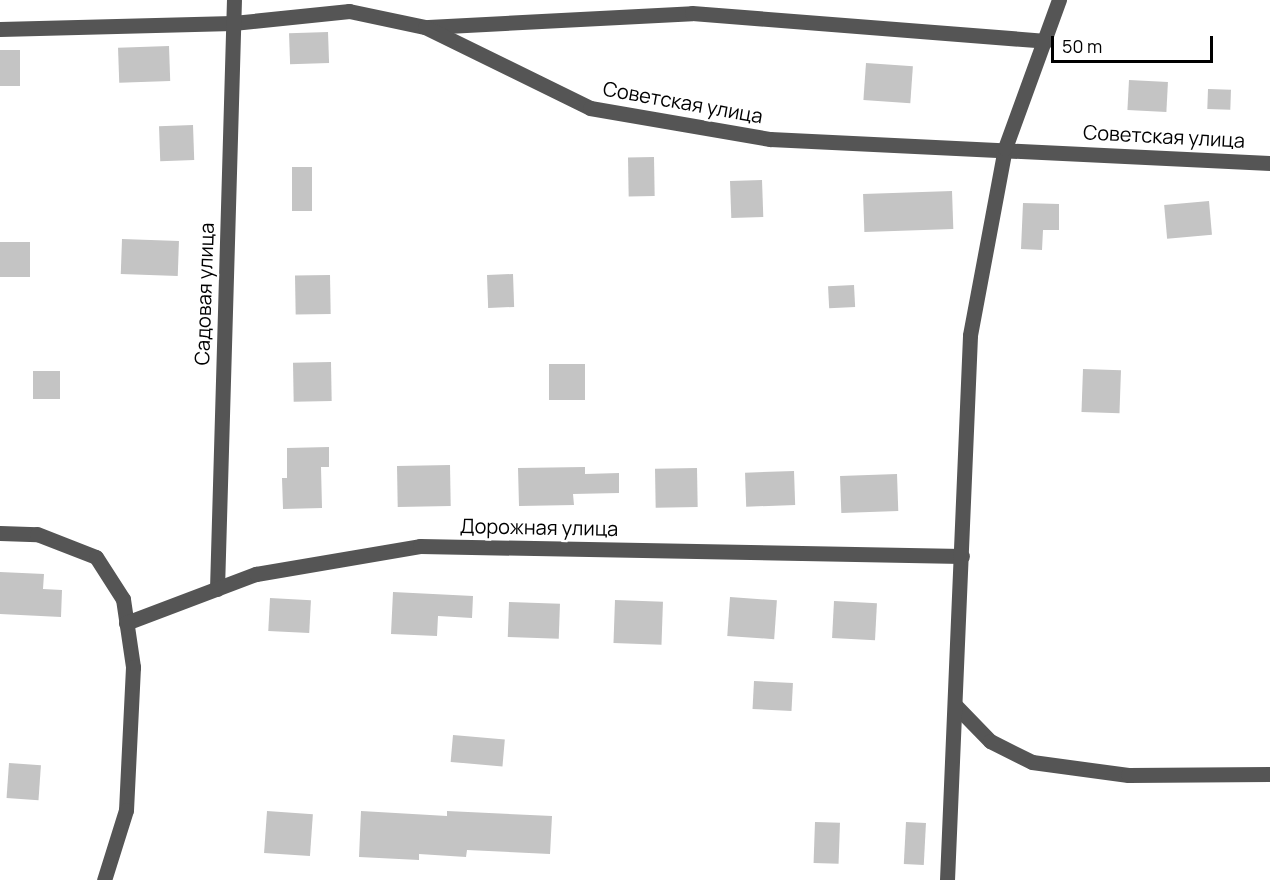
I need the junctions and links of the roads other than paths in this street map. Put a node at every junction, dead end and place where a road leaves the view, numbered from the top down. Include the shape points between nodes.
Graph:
1 (234, 0) edge
2 (1059, 0) edge
3 (233, 23) junction
4 (425, 27) junction
5 (0, 29) edge
6 (1046, 41) junction
7 (1005, 148) junction
8 (1270, 163) edge
9 (0, 533) edge
10 (962, 556) junction
11 (217, 589) junction
12 (126, 622) junction
13 (956, 706) junction
14 (1270, 774) edge
15 (104, 880) edge
16 (947, 880) edge

1 - 3 street, Садовая улица
2 - 6 street
3 - 4 street, Советская улица via 349,11
3 - 5 street, Советская улица
3 - 11 street, Садовая улица
4 - 6 street via 692,14
4 - 7 street, Советская улица via 590,108 770,139
6 - 7 street
7 - 8 street, Советская улица
7 - 10 street via 970,334
9 - 12 street via 37,534 96,557 123,599
10 - 11 street, Дорожная улица via 420,546 256,574
10 - 13 street
11 - 12 street, Дорожная улица
12 - 15 street via 133,667 126,810
13 - 14 street via 990,741 1032,762 1128,775
13 - 16 street

